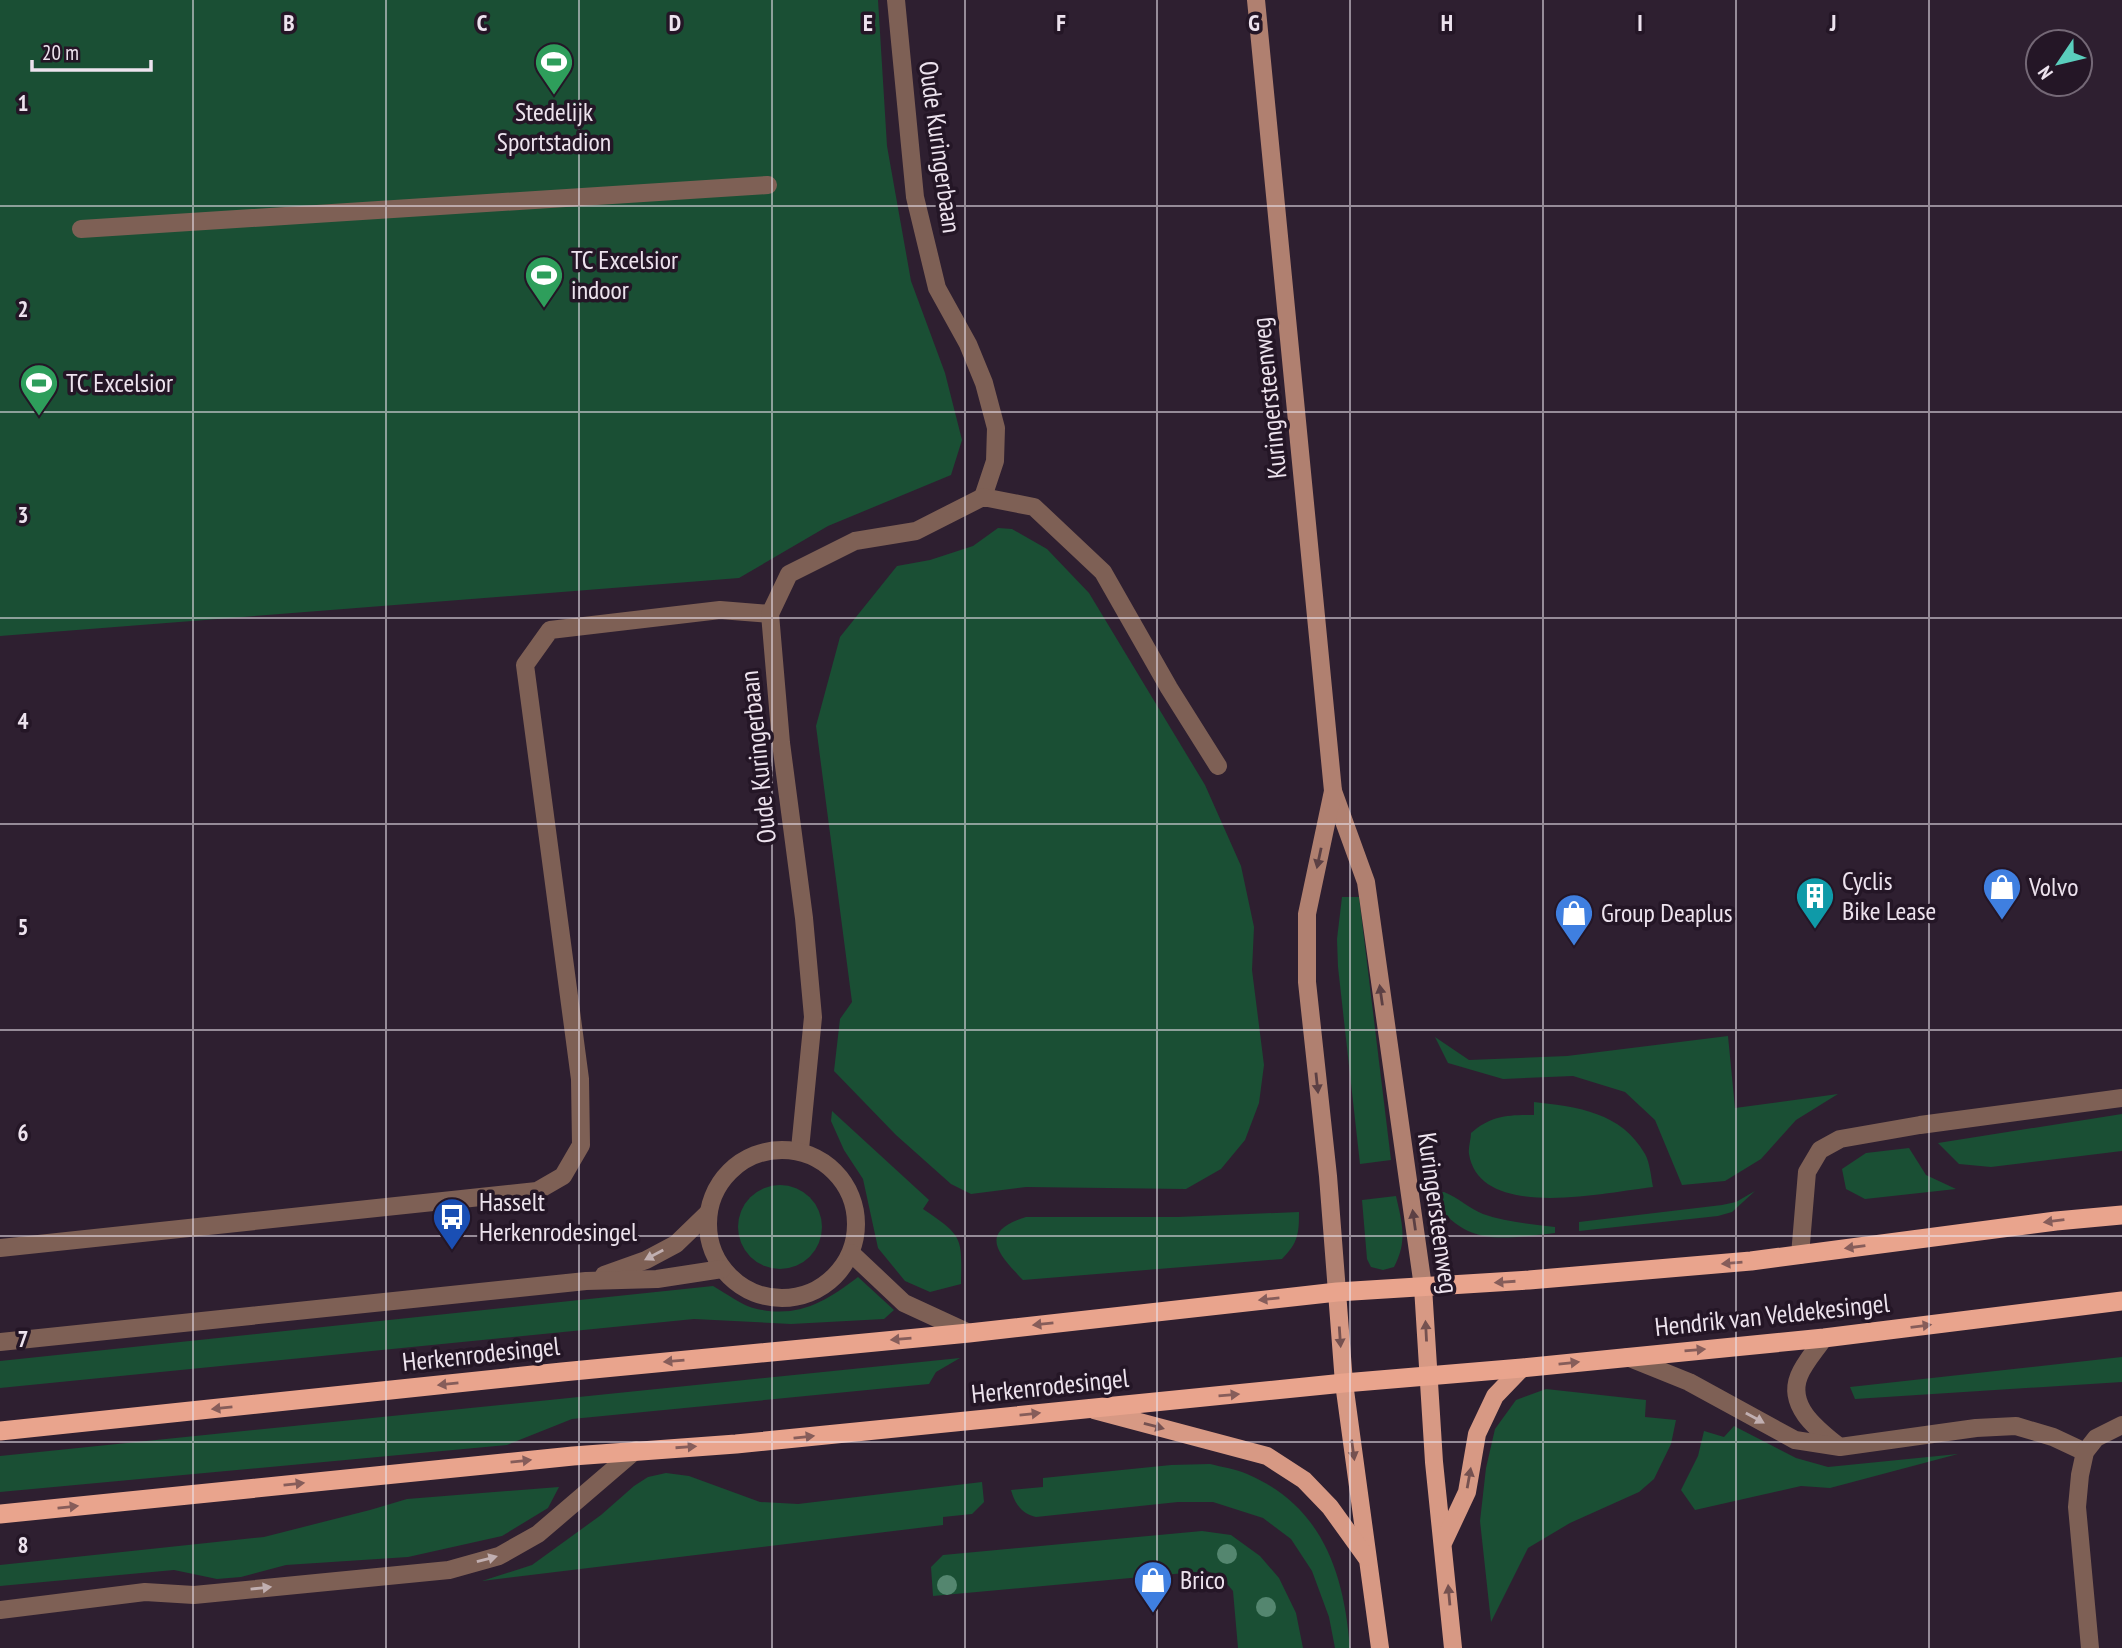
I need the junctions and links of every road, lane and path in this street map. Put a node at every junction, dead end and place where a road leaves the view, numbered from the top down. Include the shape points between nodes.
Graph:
1 (895, 0) edge
2 (1256, 0) edge
3 (768, 185) dead end
4 (81, 229) dead end
5 (983, 497) junction
6 (770, 614) junction
7 (1218, 766) dead end
8 (1333, 791) junction
9 (2122, 1098) edge
10 (800, 1149) junction
11 (707, 1214) junction
12 (2122, 1215) edge
13 (0, 1248) edge
14 (851, 1253) junction
15 (1800, 1255) junction
16 (722, 1269) junction
17 (586, 1281) junction
18 (1423, 1287) junction
19 (1337, 1292) junction
20 (2122, 1301) edge
21 (968, 1333) junction
22 (1824, 1338) junction
23 (0, 1342) edge
24 (1627, 1356) junction
25 (1521, 1368) junction
26 (1428, 1375) junction
27 (1344, 1383) junction
28 (1088, 1408) junction
29 (2122, 1425) edge
30 (0, 1431) edge
31 (1840, 1447) junction
32 (636, 1450) junction
33 (2085, 1452) junction
34 (0, 1514) edge
35 (1444, 1541) junction
36 (1368, 1561) junction
37 (0, 1610) edge
38 (1380, 1648) edge
39 (1453, 1648) edge
40 (2090, 1648) edge

1 - 5 street, Oude Kuringerbaan via 915,197 937,288 968,344 996,428 995,461
2 - 8 main road, Kuringersteenweg
3 - 4 street
5 - 6 street, Oude Kuringerbaan via 916,531 855,541 789,573
5 - 7 street via 1034,507 1103,572
6 - 10 street, Oude Kuringerbaan via 813,1017
6 - 13 street via 720,610 550,630 525,665 580,1079 581,1145 564,1176 537,1191
18 -> 8 main road, Kuringersteenweg via 1366,882
8 -> 19 main road, Kuringersteenweg via 1307,914 1307,968
9 - 15 street via 1840,1139 1820,1150 1807,1172
10 - 11 street via 757,1153 735,1165 715,1189
10 - 14 street via 836,1173 852,1197 857,1223
11 - 16 street via 710,1246
11 -> 17 street via 676,1244
12 -> 15 highway
14 - 16 street via 835,1276 815,1290 790,1298 764,1296 740,1286
14 - 21 street via 904,1303
15 -> 18 highway
16 - 17 street via 657,1279
17 - 23 street
18 - 19 highway
26 -> 18 main road, Kuringersteenweg
19 -> 21 highway, Herkenrodesingel
19 -> 27 main road, Kuringersteenweg
22 -> 20 highway, Hendrik van Veldekesingel
21 -> 30 highway, Herkenrodesingel
24 -> 22 highway, Hendrik van Veldekesingel
22 - 31 street via 1798,1377 1796,1399 1812,1426
25 -> 24 highway, Hendrik van Veldekesingel
24 -> 31 street via 1689,1382 1795,1440
25 - 26 highway, Hendrik van Veldekesingel
35 -> 25 main road via 1467,1492 1477,1434 1495,1396
26 - 27 highway, Herkenrodesingel
26 - 35 main road, Kuringersteenweg
28 -> 27 highway, Herkenrodesingel
27 -> 36 main road, Kuringersteenweg
32 -> 28 highway, Herkenrodesingel
28 -> 36 main road via 1267,1456 1304,1480 1330,1507
29 - 33 street via 2096,1438
31 - 33 street via 2016,1426
34 -> 32 highway, Herkenrodesingel
37 -> 32 street via 145,1592 194,1595 449,1570 499,1556 538,1534
33 - 40 street via 2077,1507
39 -> 35 main road, Kuringersteenweg
36 - 38 main road, Kuringersteenweg

